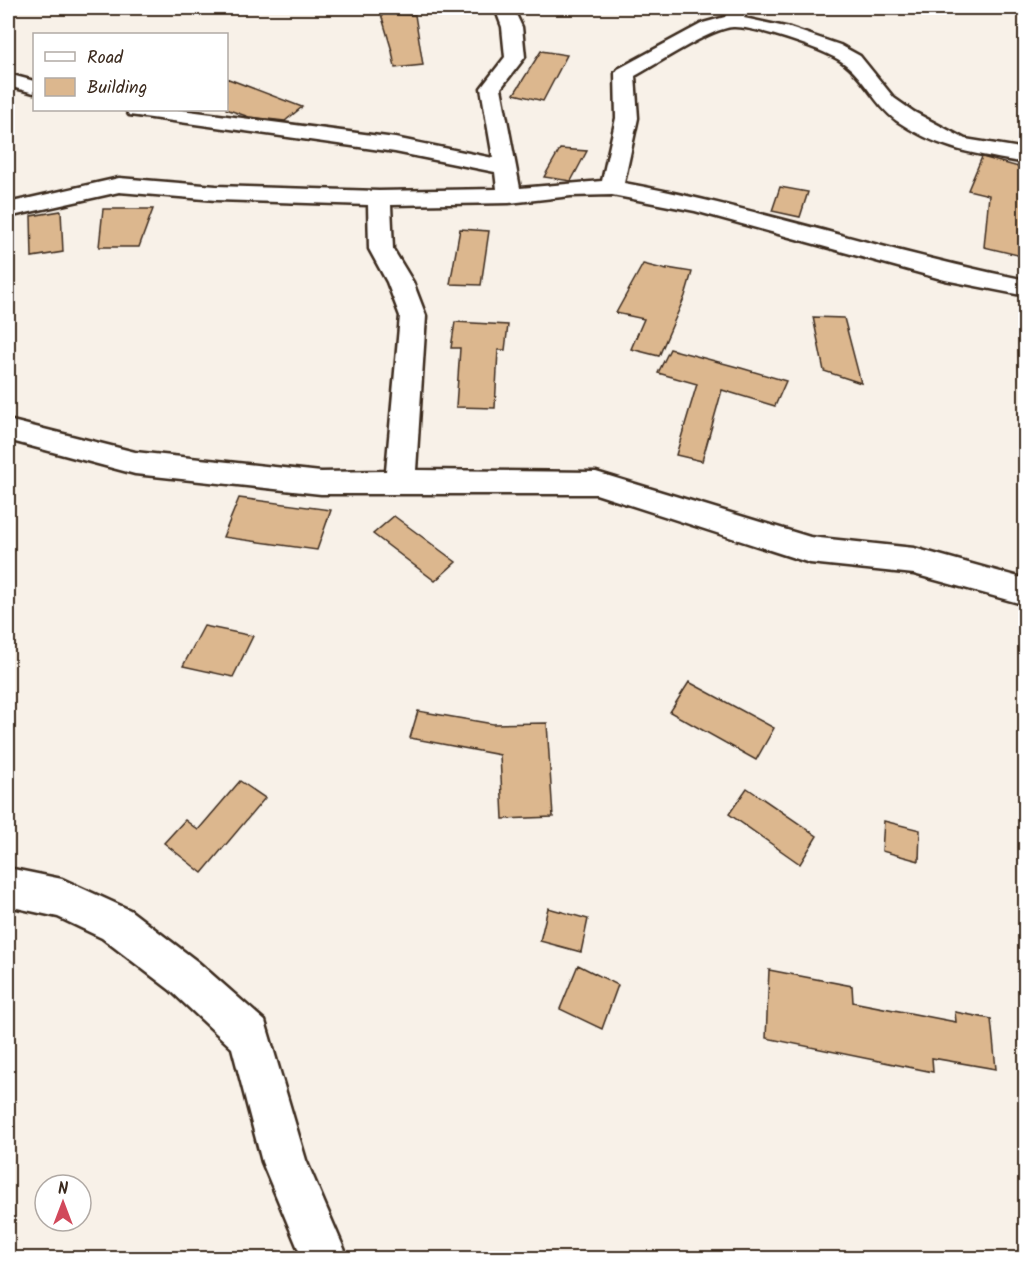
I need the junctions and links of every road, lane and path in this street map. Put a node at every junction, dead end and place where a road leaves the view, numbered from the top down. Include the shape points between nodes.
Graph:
1 (504, 8) edge
2 (736, 14) edge
3 (8, 80) edge
4 (33, 87) edge
5 (144, 111) edge
6 (1026, 156) edge
7 (506, 167) junction
8 (612, 188) junction
9 (509, 196) junction
10 (379, 198) junction
11 (8, 210) edge
12 (1026, 288) edge
13 (8, 430) edge
14 (400, 483) junction
15 (1026, 592) edge
16 (8, 887) edge
17 (325, 1258) edge

1 - 7 street via 512,27 515,57 491,88
2 - 6 street via 853,60 887,102 906,117 959,145
2 - 8 street via 625,73 627,118
3 - 4 street
5 - 7 street via 395,145
7 - 9 street
8 - 9 street
8 - 12 street via 698,204 945,272
9 - 10 street
10 - 11 street via 216,193 119,185
10 - 14 street via 381,249 413,316
13 - 14 street via 135,463 321,483
14 - 15 street via 596,483 810,550 914,561
16 - 17 street via 62,898 116,924 183,976 250,1036 284,1162

